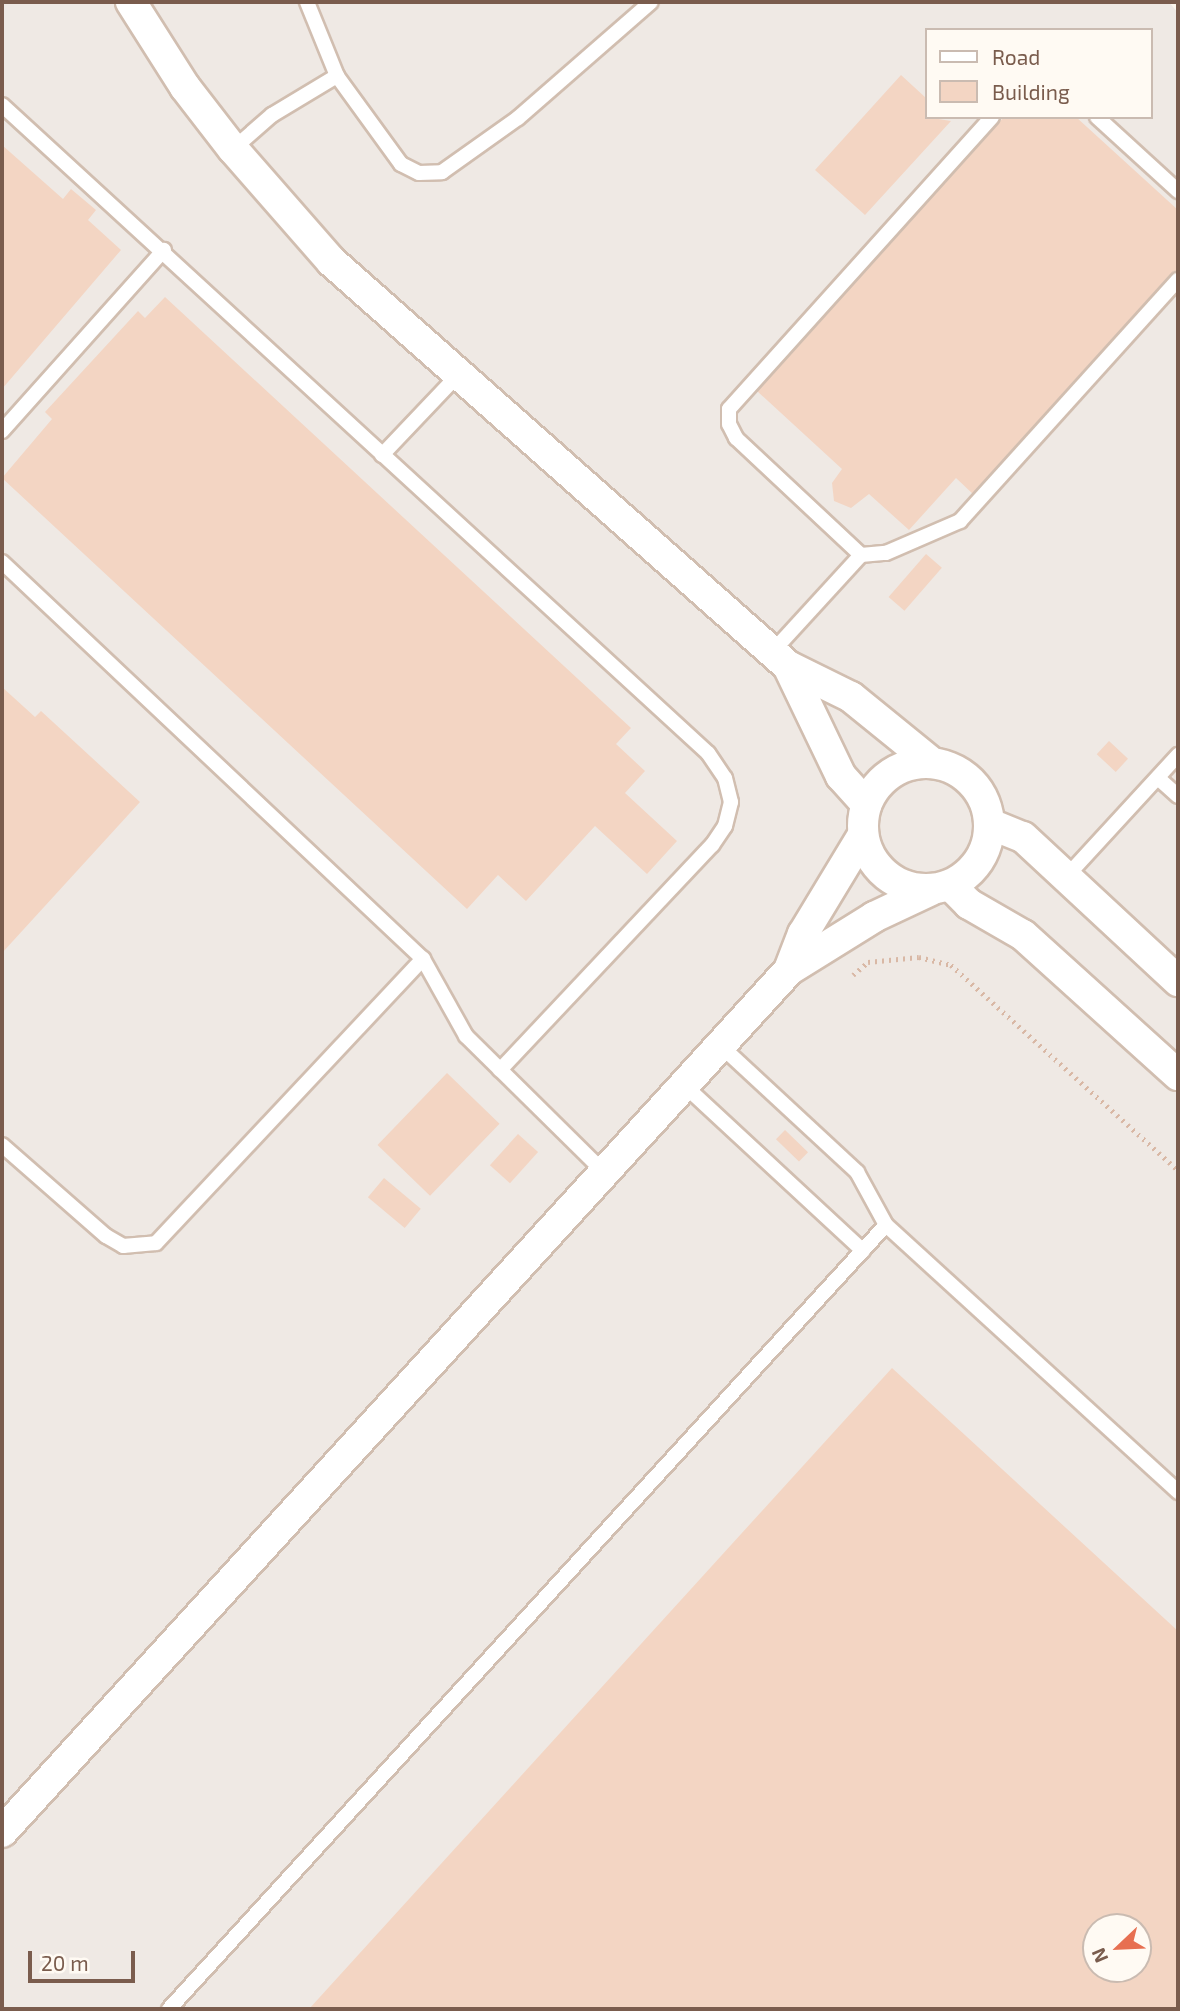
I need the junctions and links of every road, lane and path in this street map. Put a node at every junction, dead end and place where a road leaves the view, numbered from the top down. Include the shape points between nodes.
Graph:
1 (131, 2) edge
2 (307, 2) edge
3 (651, 2) edge
4 (337, 76) junction
5 (2, 105) edge
6 (990, 119) edge
7 (1099, 119) edge
8 (233, 149) junction
9 (1178, 191) edge
10 (164, 250) junction
11 (1178, 280) edge
12 (458, 375) junction
13 (2, 430) edge
14 (383, 456) junction
15 (861, 555) junction
16 (2, 562) edge
17 (780, 658) junction
18 (1178, 755) edge
19 (931, 762) junction
20 (1158, 778) junction
21 (1178, 796) edge
22 (866, 804) junction
23 (990, 824) junction
24 (863, 835) junction
25 (1066, 877) junction
26 (940, 887) junction
27 (423, 958) junction
28 (789, 970) junction
29 (853, 975) dead end
30 (1178, 981) edge
31 (720, 1045) junction
32 (500, 1070) junction
33 (1178, 1075) edge
34 (684, 1085) junction
35 (2, 1145) edge
36 (1178, 1170) edge
37 (604, 1172) junction
38 (886, 1225) junction
39 (863, 1251) junction
40 (1178, 1492) edge
41 (2, 1832) edge
42 (169, 2009) edge

1 - 8 street
2 - 4 lane
3 - 4 lane via 518,118 442,172 419,173 401,164
4 - 8 lane via 272,115
5 - 10 lane
6 - 15 lane via 729,409 729,424 736,438
7 - 9 lane
8 - 12 street via 331,261
10 - 13 lane
10 - 14 lane
11 - 15 lane via 960,521 886,553
12 - 14 lane
12 - 17 street
14 - 32 lane via 708,753 725,778 731,802 725,826 712,845
15 - 17 lane
16 - 27 lane
17 - 19 street via 851,697
17 - 22 street via 841,776
18 - 20 lane
19 - 22 street via 894,770
19 - 23 street via 965,775 982,798
20 - 21 lane
20 - 25 lane
22 - 24 street
23 - 25 street via 1023,837
23 - 26 street via 979,861
24 - 26 street via 871,857 886,875 907,887
24 - 28 street via 803,934
25 - 30 street
26 - 28 street via 874,918
26 - 33 street via 1023,936
27 - 32 lane via 467,1036
27 - 35 lane via 156,1243 123,1246 106,1236
28 - 31 street
29 - 36 path via 868,962 919,957 951,965
31 - 34 street
31 - 38 lane via 857,1172
32 - 37 lane
34 - 37 street
34 - 39 lane
37 - 41 street
38 - 39 lane
38 - 40 lane
39 - 42 lane

